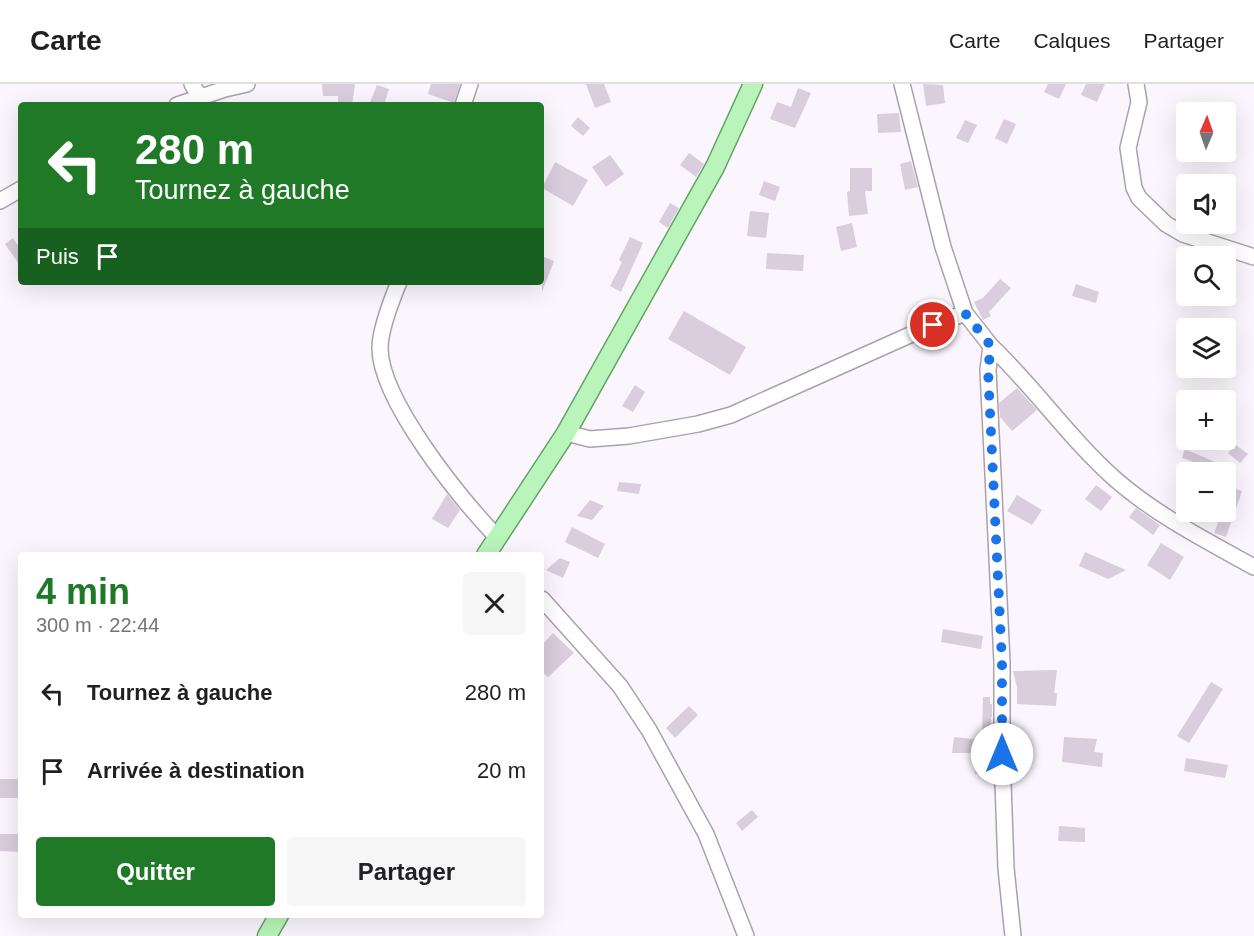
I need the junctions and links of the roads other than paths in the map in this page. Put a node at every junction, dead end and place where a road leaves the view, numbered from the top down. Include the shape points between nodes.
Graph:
1 (247, 84) edge
2 (470, 84) edge
3 (753, 84) edge
4 (902, 84) edge
5 (1136, 84) edge
6 (196, 91) edge
7 (181, 102) edge
8 (464, 102) edge
9 (18, 191) edge
10 (0, 201) edge
11 (1254, 257) edge
12 (398, 285) edge
13 (965, 313) junction
14 (991, 346) junction
15 (566, 432) junction
16 (494, 548) edge
17 (1254, 567) edge
18 (544, 601) edge
19 (277, 918) edge
20 (267, 936) edge
21 (747, 936) edge
22 (1013, 936) edge

1 - 6 street
2 - 8 street
3 - 15 main road via 715,167
4 - 13 street via 940,236
5 - 11 street via 1139,102 1128,148 1139,198 1166,224 1183,234
6 - 7 street
9 - 10 street
12 - 16 street via 380,346 381,364 403,412
13 - 14 street
13 - 15 street via 731,414 629,436 590,439
14 - 17 street via 1116,480 1194,534
14 - 22 street via 988,370 1002,662 1006,868
15 - 16 main road
18 - 21 street via 620,686 649,730 706,834
19 - 20 main road

